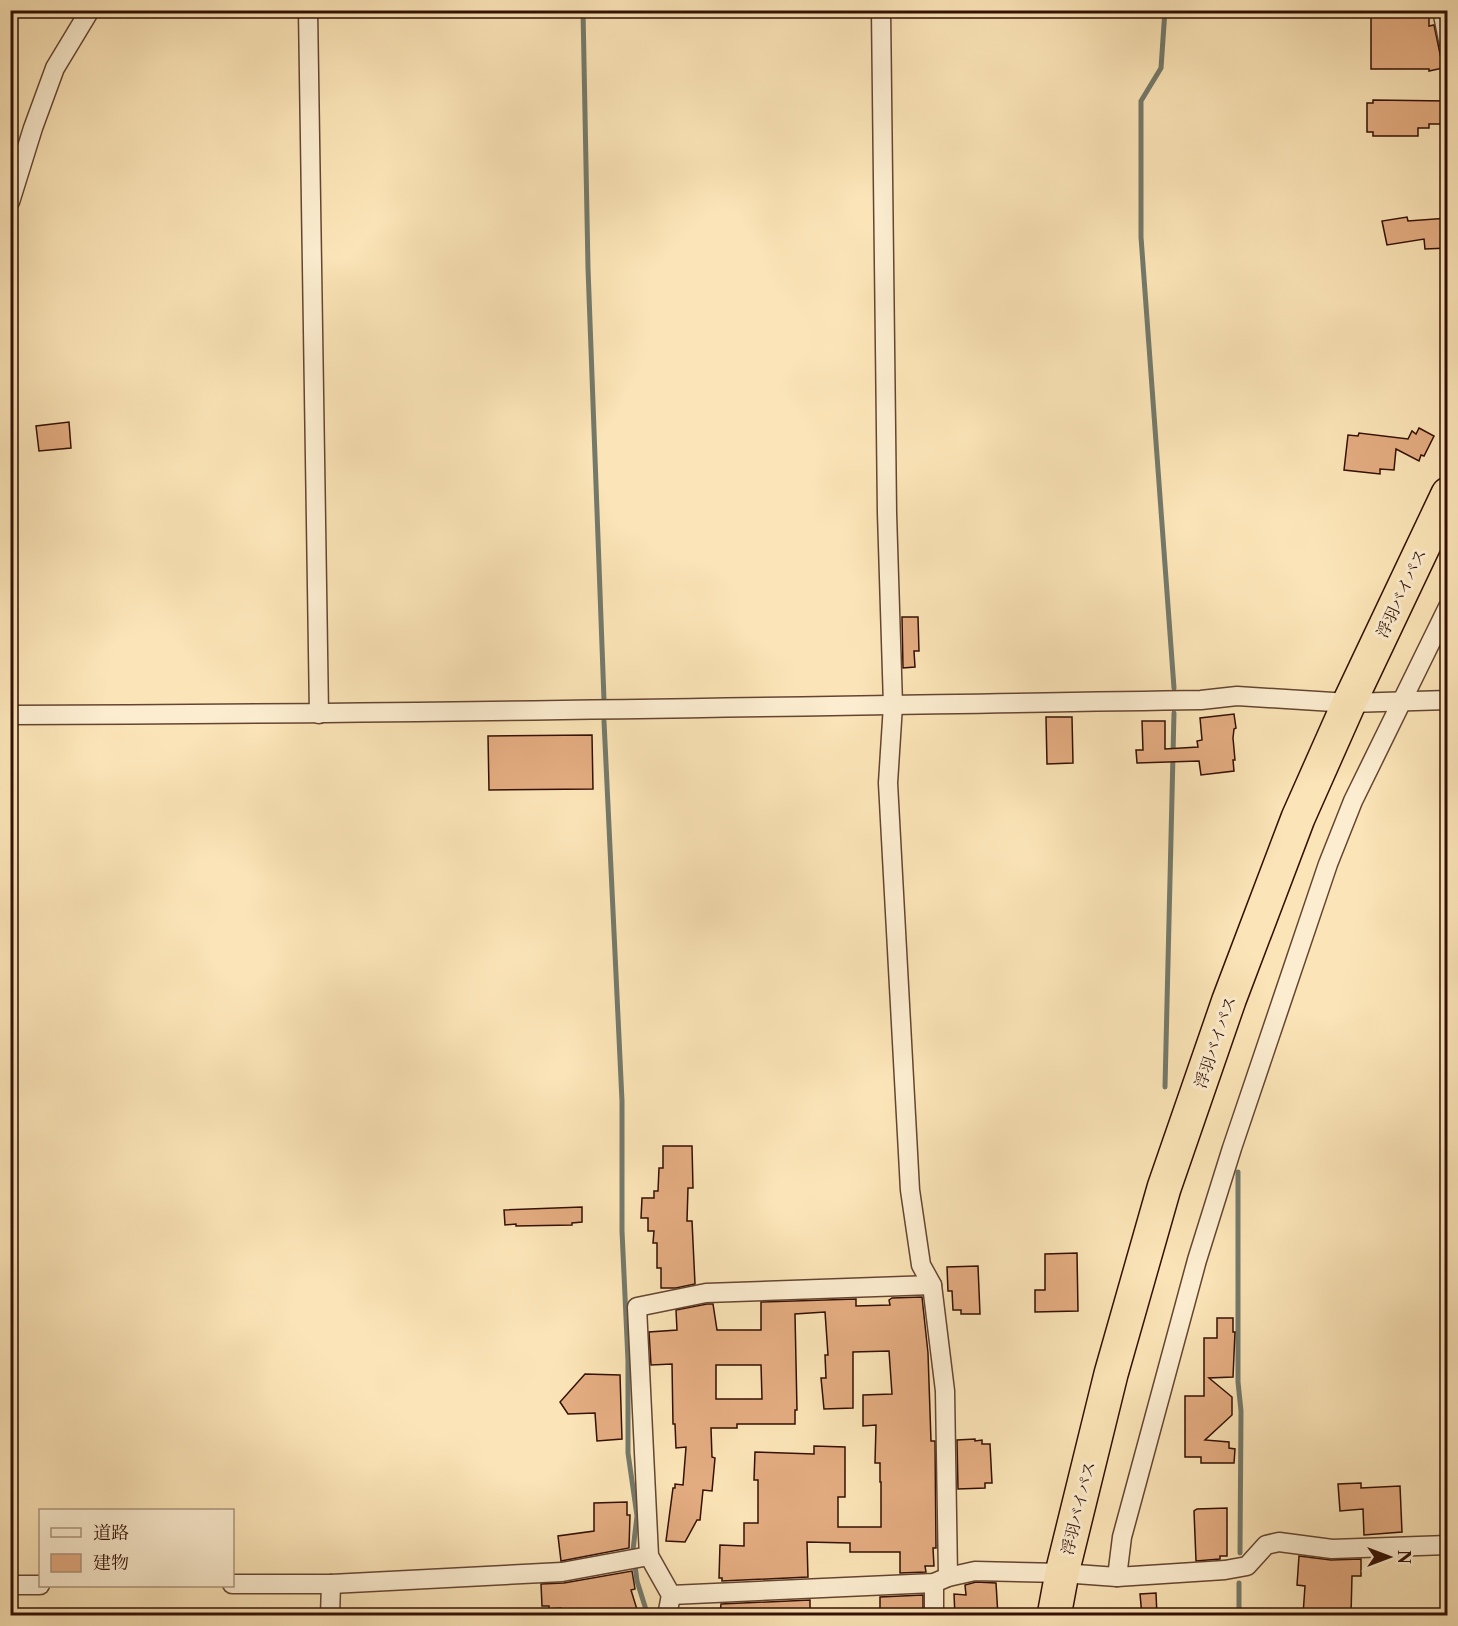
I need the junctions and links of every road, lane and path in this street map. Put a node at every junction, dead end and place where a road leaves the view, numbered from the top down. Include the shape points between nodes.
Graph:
1 (90, 10) edge
2 (308, 10) edge
3 (881, 10) edge
4 (1442, 10) edge
5 (1448, 40) edge
6 (10, 202) edge
7 (1448, 494) edge
8 (1448, 607) edge
9 (1448, 700) edge
10 (1400, 702) junction
11 (1349, 703) junction
12 (892, 705) junction
13 (319, 714) junction
14 (10, 715) edge
15 (932, 1285) junction
16 (1448, 1545) edge
17 (644, 1557) junction
18 (1062, 1573) junction
19 (1117, 1577) junction
20 (941, 1580) junction
21 (234, 1584) edge
22 (331, 1584) junction
23 (10, 1585) edge
24 (39, 1585) edge
25 (672, 1595) junction
26 (330, 1616) edge
27 (667, 1616) edge
28 (934, 1616) edge
29 (1054, 1616) edge

1 - 6 street via 55,68
2 - 13 street
3 - 12 street
4 - 5 street
7 - 11 highway, 浮羽バイパス
8 - 10 street
9 - 10 street
10 - 11 street
10 - 19 street via 1328,864 1228,1159 1122,1537
11 - 12 street via 1237,696 1201,700
11 - 18 highway, 浮羽バイパス via 1286,850 1164,1188 1111,1374
12 - 13 street
12 - 15 street via 888,783 910,1190 921,1265
13 - 14 street
15 - 17 street via 706,1293 637,1307
15 - 20 street via 945,1391
16 - 19 street via 1332,1550 1279,1542 1266,1545 1246,1566
17 - 22 street via 562,1572
17 - 25 street
18 - 19 street
18 - 20 street via 975,1571
18 - 29 highway, 浮羽バイパス
20 - 25 street
20 - 28 street
21 - 22 street
22 - 26 street
23 - 24 street
25 - 27 street

